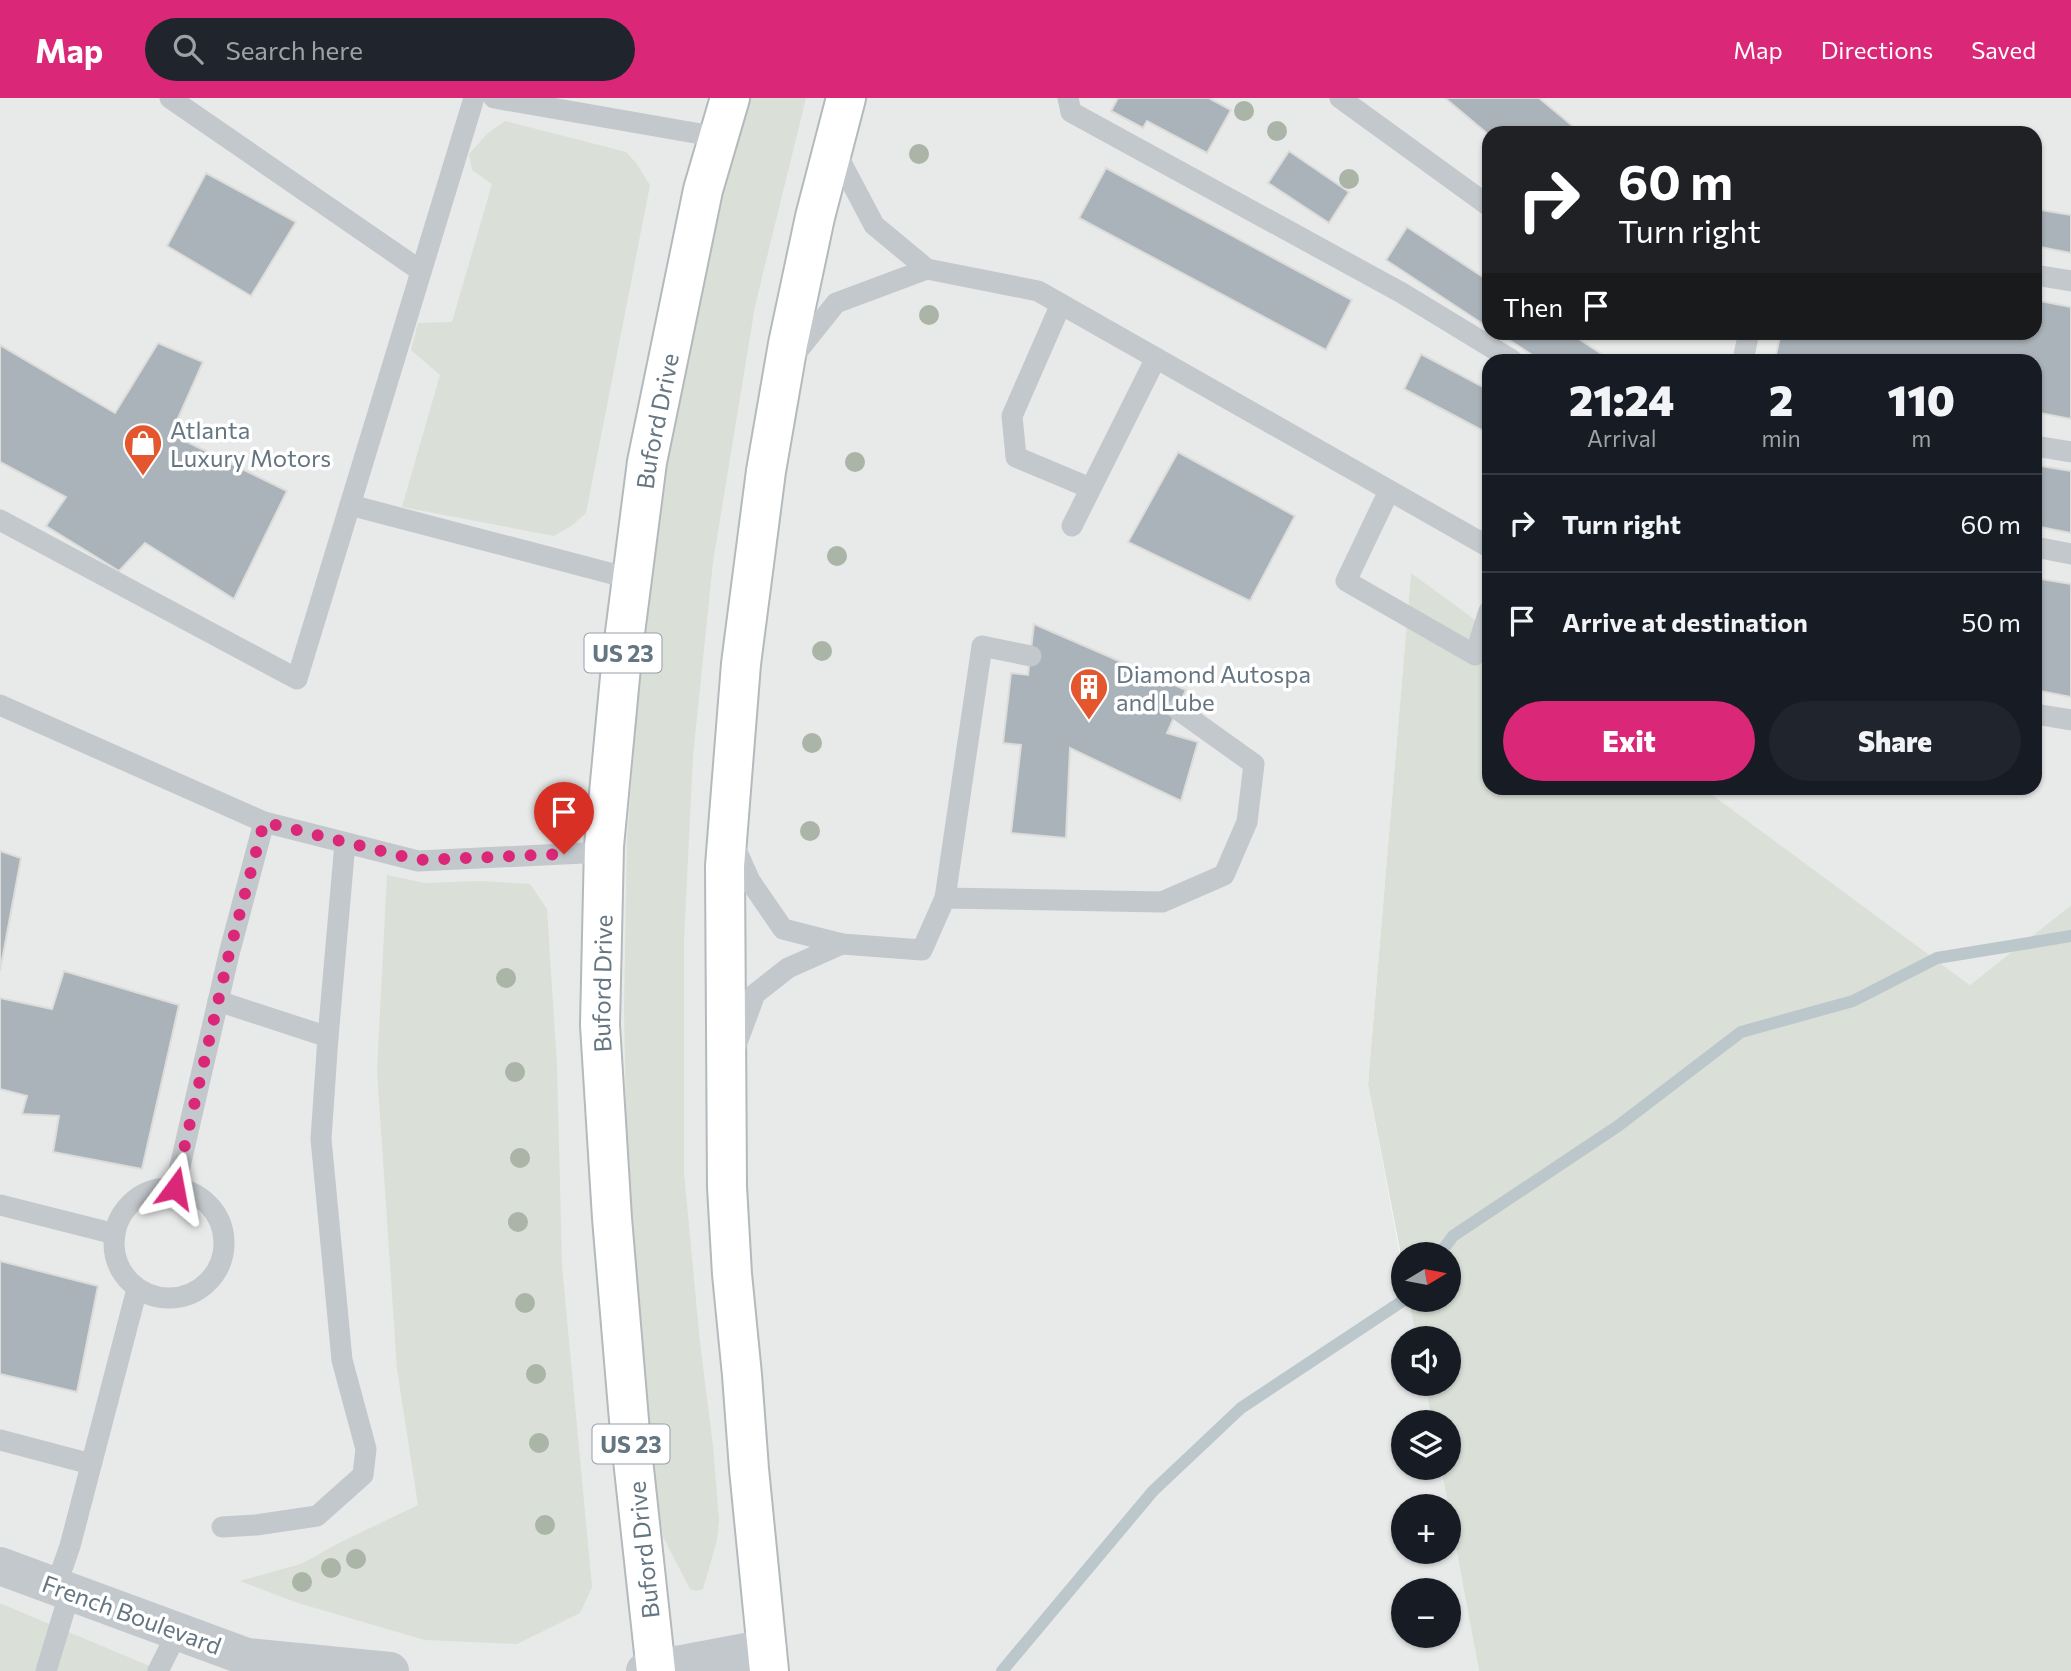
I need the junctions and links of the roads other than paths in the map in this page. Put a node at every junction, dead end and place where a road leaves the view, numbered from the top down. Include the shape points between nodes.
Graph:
1 (170, 98) edge
2 (474, 98) edge
3 (495, 98) edge
4 (730, 98) edge
5 (846, 98) edge
6 (1068, 98) edge
7 (1340, 98) edge
8 (718, 137) junction
9 (833, 147) junction
10 (1482, 201) edge
11 (927, 269) junction
12 (421, 271) junction
13 (2042, 276) edge
14 (2071, 281) edge
15 (1061, 304) junction
16 (1502, 354) edge
17 (1156, 358) junction
18 (784, 368) junction
19 (2042, 447) edge
20 (2071, 452) edge
21 (1090, 488) junction
22 (1389, 491) junction
23 (349, 505) junction
24 (0, 520) edge
25 (1072, 526) dead end
26 (1482, 543) edge
27 (2042, 548) edge
28 (2071, 554) edge
29 (632, 579) junction
30 (1482, 633) edge
31 (1031, 656) dead end
32 (0, 705) edge
33 (1177, 709) dead end
34 (2042, 715) edge
35 (2071, 720) edge
36 (264, 822) junction
37 (728, 832) junction
38 (345, 843) junction
39 (604, 852) junction
40 (946, 898) junction
41 (842, 944) junction
42 (218, 1001) junction
43 (328, 1037) junction
44 (726, 1070) junction
45 (175, 1188) junction
46 (0, 1205) edge
47 (115, 1234) junction
48 (137, 1289) junction
49 (0, 1440) edge
50 (91, 1464) junction
51 (222, 1527) dead end
52 (0, 1566) edge
53 (63, 1589) junction
54 (178, 1631) junction
55 (768, 1659) edge
56 (46, 1671) edge
57 (158, 1671) edge
58 (390, 1671) edge
59 (652, 1671) edge

1 - 12 lane
2 - 12 lane
3 - 8 lane
4 - 8 highway, Buford Drive / US 23
5 - 9 highway
6 - 16 lane via 1071,112 1402,293
7 - 10 lane
8 - 29 highway, Buford Drive / US 23 via 647,462
9 - 11 lane via 874,225
9 - 18 highway
11 - 15 lane via 1038,291
11 - 18 lane via 836,303
12 - 23 lane
13 - 14 lane
15 - 17 lane
15 - 21 lane via 1012,416 1016,457
17 - 21 lane
17 - 22 lane
18 - 37 highway via 741,664
19 - 20 lane
21 - 25 lane
22 - 26 lane
22 - 30 lane via 1346,581 1475,655
23 - 24 lane via 297,679
23 - 29 lane
27 - 28 lane
29 - 39 highway, Buford Drive / US 23
31 - 40 lane via 982,646
32 - 36 lane
33 - 40 lane via 1254,764 1247,822 1224,875 1162,902
34 - 35 lane
36 - 38 lane
36 - 42 lane
37 - 41 lane via 750,881 783,929
37 - 44 highway
38 - 39 lane via 418,860
38 - 43 lane
39 - 59 highway, Buford Drive / US 23 via 600,1026
40 - 41 lane via 922,950
41 - 44 lane via 788,968 755,994
42 - 43 lane
42 - 45 lane
43 - 51 lane via 321,1139 342,1360 366,1449 363,1475 317,1516
44 - 55 highway via 732,1273
45 - 47 lane via 138,1196 125,1209
45 - 48 lane via 192,1192 219,1219 223,1256 216,1273 188,1296 153,1297
46 - 47 lane
47 - 48 lane via 116,1261
48 - 50 lane
49 - 50 lane
50 - 53 lane
52 - 53 street, French Boulevard
53 - 54 street, French Boulevard
53 - 56 lane
54 - 57 lane
54 - 58 street, French Boulevard via 247,1657
55 - 59 street

